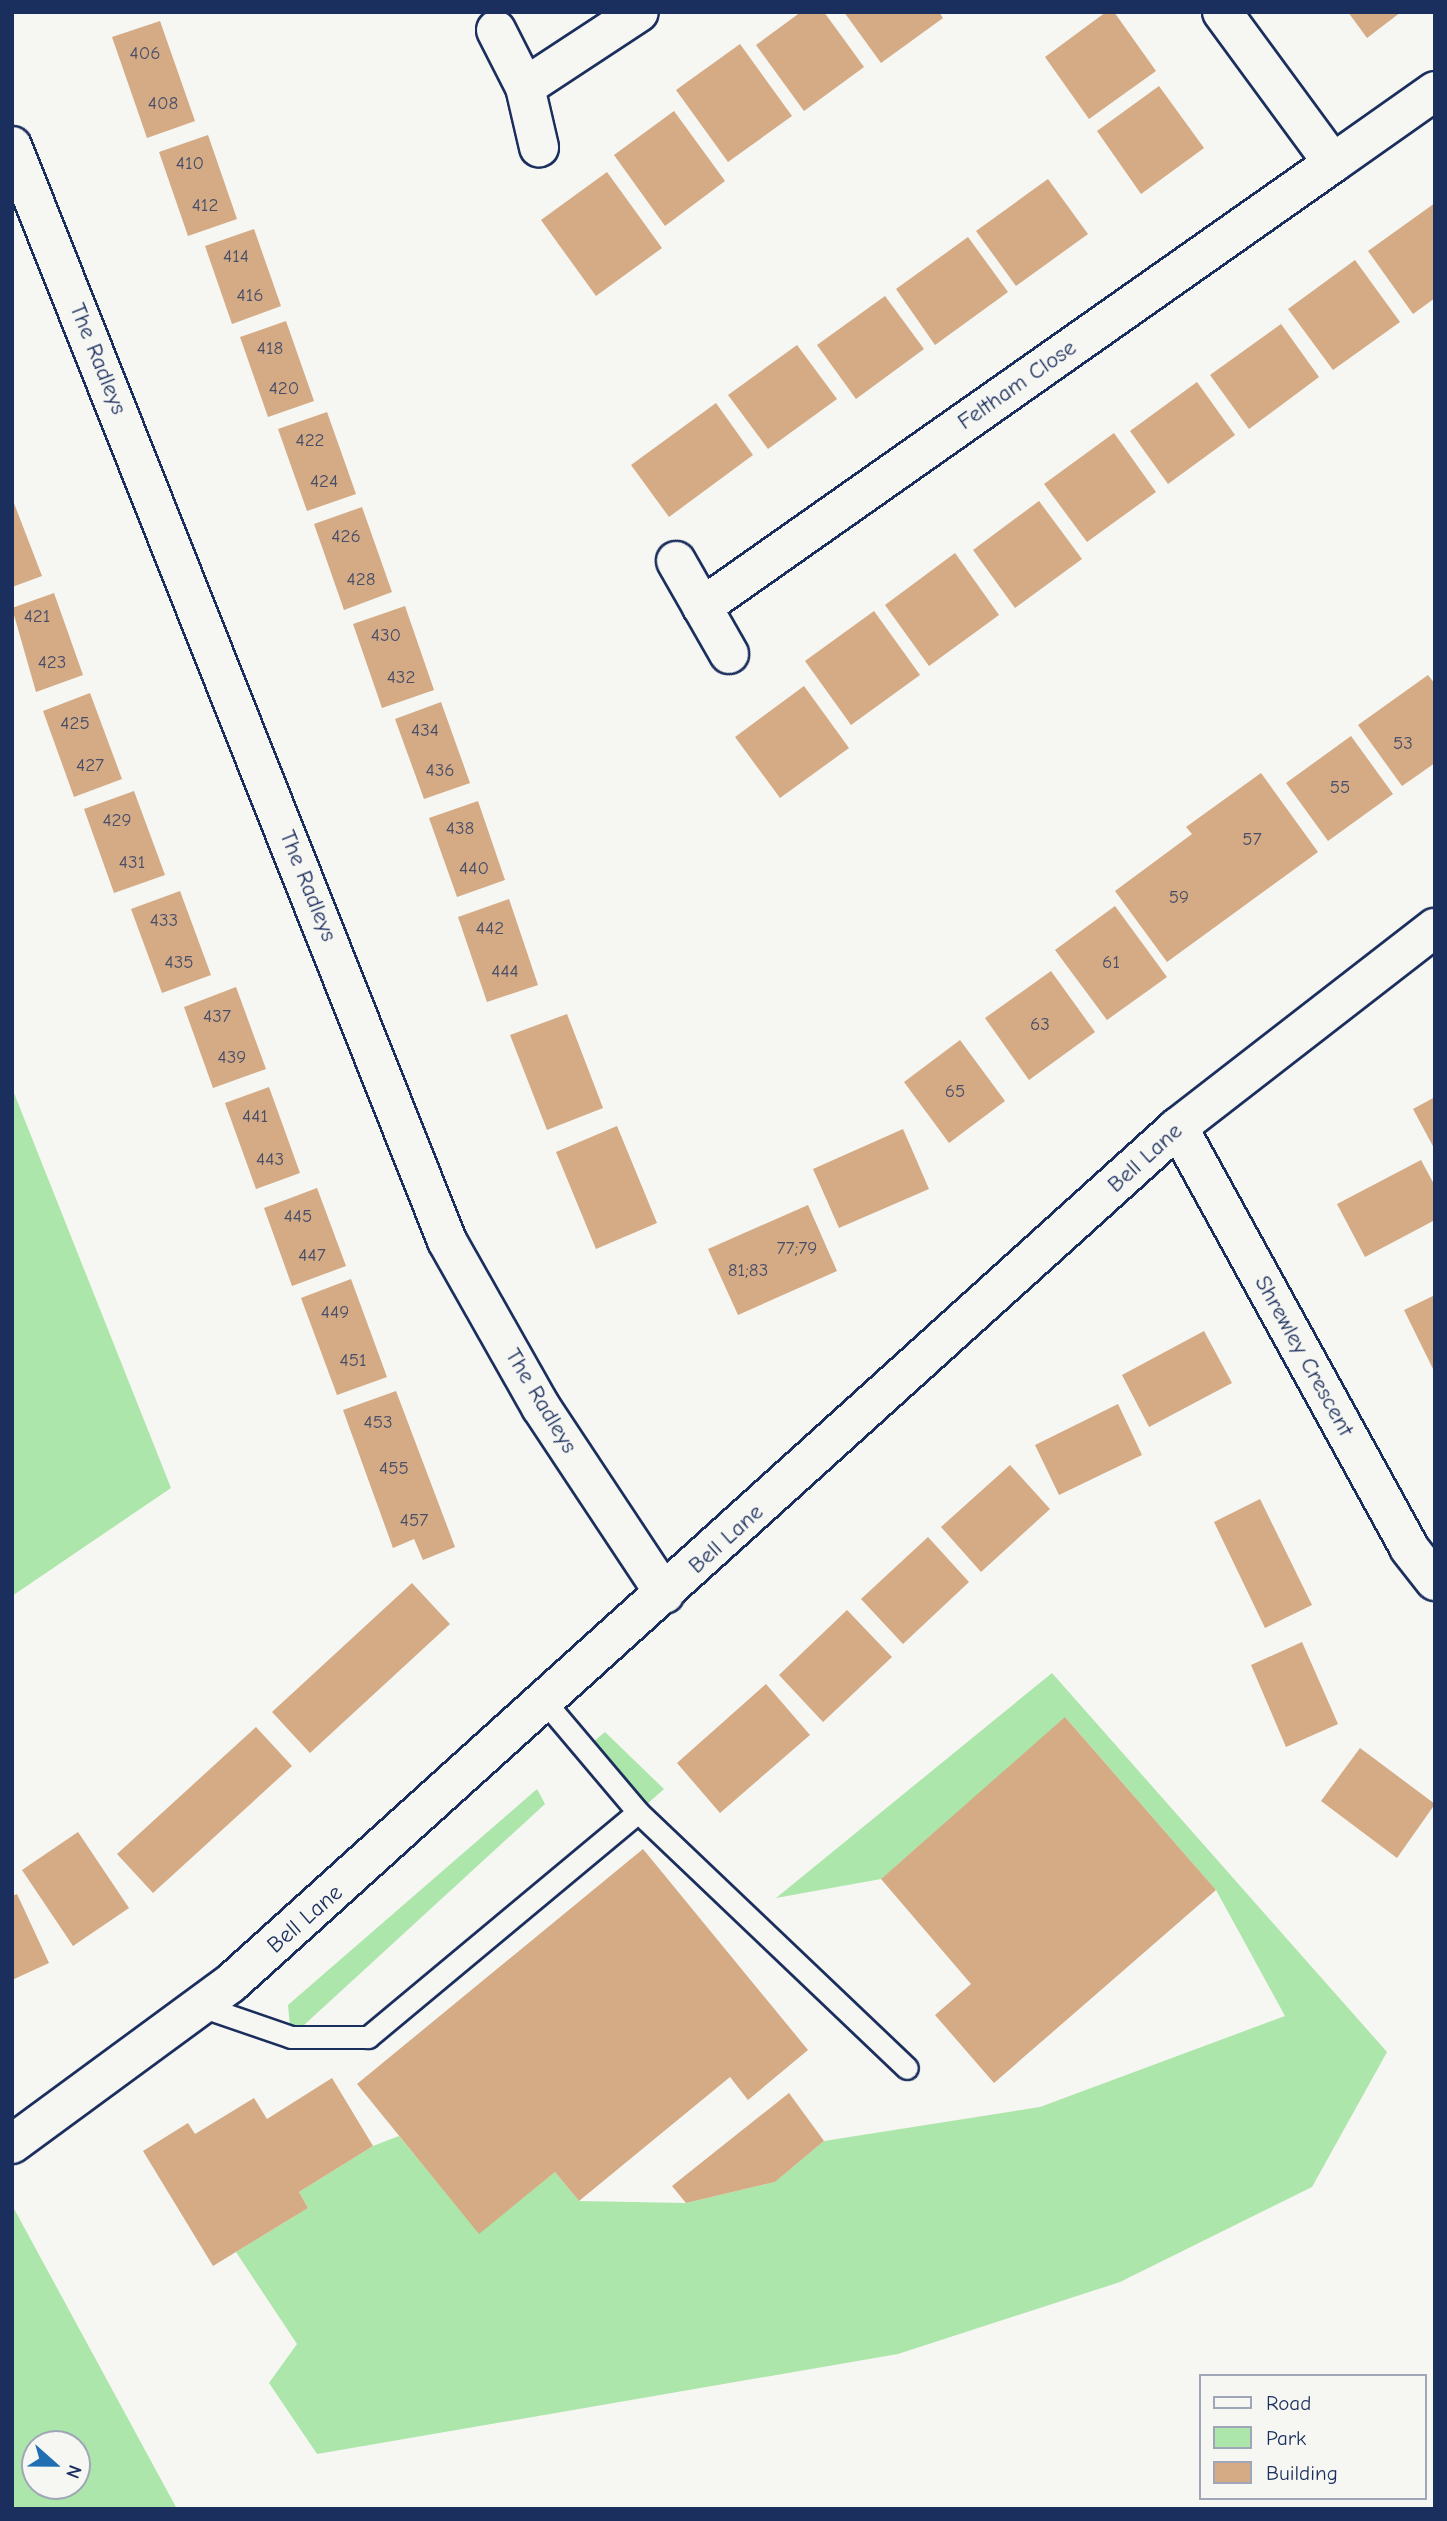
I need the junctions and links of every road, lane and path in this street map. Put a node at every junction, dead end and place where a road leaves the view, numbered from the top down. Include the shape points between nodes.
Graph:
1 (639, 12) edge
2 (1222, 12) edge
3 (496, 30) dead end
4 (525, 88) junction
5 (1435, 91) edge
6 (12, 146) edge
7 (539, 147) dead end
8 (1333, 163) junction
9 (676, 561) dead end
10 (702, 607) junction
11 (729, 654) dead end
12 (1435, 928) edge
13 (1178, 1127) junction
14 (1435, 1581) edge
15 (665, 1594) junction
16 (547, 1703) junction
17 (638, 1812) junction
18 (201, 2006) junction
19 (907, 2068) dead end
20 (12, 2144) edge

1 - 4 street
2 - 8 street
3 - 4 street
4 - 7 street
5 - 8 street, Feltham Close
6 - 15 street, The Radleys via 447,1241 541,1407
8 - 10 street, Feltham Close
9 - 10 street
10 - 11 street
12 - 13 street, Bell Lane
13 - 14 street, Shrewley Crescent via 1409,1548
13 - 15 street, Bell Lane
15 - 16 street, Bell Lane
16 - 17 lane
16 - 18 street, Bell Lane
17 - 18 lane via 368,2037 291,2038
17 - 19 lane
18 - 20 street, Bell Lane

